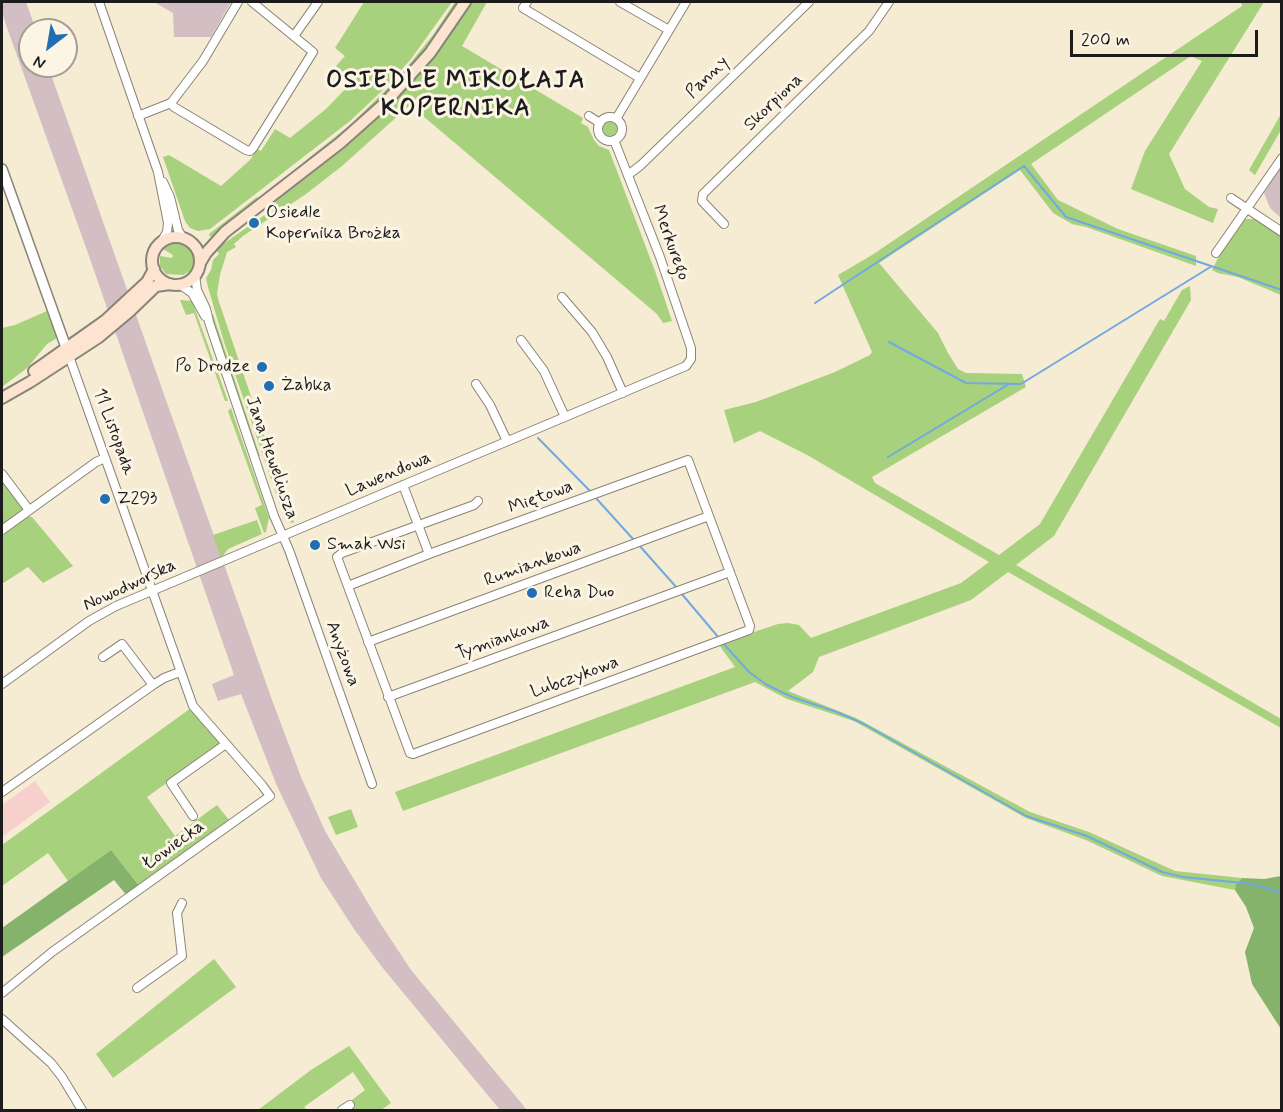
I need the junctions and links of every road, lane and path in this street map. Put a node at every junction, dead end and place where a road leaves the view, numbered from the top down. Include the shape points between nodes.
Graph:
1 (99, 2) edge
2 (238, 2) edge
3 (252, 2) edge
4 (318, 2) edge
5 (465, 2) edge
6 (527, 2) edge
7 (620, 2) edge
8 (686, 2) edge
9 (809, 2) edge
10 (889, 2) edge
11 (669, 30) junction
12 (294, 36) junction
13 (640, 78) junction
14 (171, 103) junction
15 (138, 116) junction
16 (589, 116) dead end
17 (616, 119) junction
18 (600, 123) junction
19 (614, 140) junction
20 (1281, 158) edge
21 (2, 169) edge
22 (158, 172) junction
23 (628, 175) junction
24 (1231, 198) dead end
25 (1247, 208) junction
26 (724, 224) dead end
27 (225, 232) junction
28 (1281, 232) edge
29 (188, 240) junction
30 (162, 241) junction
31 (1216, 253) dead end
32 (200, 262) junction
33 (154, 268) junction
34 (195, 275) junction
35 (175, 284) junction
36 (562, 297) dead end
37 (208, 322) junction
38 (521, 340) dead end
39 (67, 353) junction
40 (691, 359) joint
41 (476, 384) dead end
42 (623, 393) junction
43 (2, 397) edge
44 (565, 417) junction
45 (507, 441) junction
46 (105, 458) junction
47 (2, 474) edge
48 (403, 485) junction
49 (478, 501) dead end
50 (29, 510) junction
51 (709, 516) junction
52 (418, 526) junction
53 (2, 530) edge
54 (283, 536) junction
55 (429, 554) junction
56 (730, 572) junction
57 (348, 586) junction
58 (152, 591) junction
59 (368, 642) junction
60 (103, 657) dead end
61 (180, 672) junction
62 (2, 684) edge
63 (153, 685) junction
64 (388, 697) junction
65 (193, 706) joint
66 (226, 744) junction
67 (372, 784) dead end
68 (2, 792) edge
69 (194, 816) dead end
70 (182, 903) dead end
71 (137, 988) dead end
72 (2, 993) edge
73 (2, 1019) edge
74 (82, 1110) edge

1 - 15 street
2 - 14 street via 203,61
3 - 12 street
4 - 12 street
5 - 27 main road via 430,53 385,103
6 - 13 street via 523,8
7 - 11 street
8 - 11 street
9 - 23 street, Panny
10 - 26 street, Skorpiona via 869,32 703,194 702,201
11 - 13 street
12 - 14 street via 313,52 250,151
13 - 17 street
14 - 15 street
15 - 22 street
16 - 18 street
17 - 18 street via 609,117
17 - 19 street via 622,130
18 - 19 street via 601,137
19 - 23 street, Merkurego
20 - 25 street
21 - 39 street, 11 Listopada
22 - 29 street via 170,197 178,230
22 - 30 street via 168,228
23 - 40 street, Merkurego via 684,325
24 - 25 street
25 - 28 street
25 - 31 street
27 - 29 main road via 205,241
27 - 32 main road
29 - 30 main road via 170,237
29 - 32 main road via 199,252
30 - 33 main road via 153,255
32 - 34 main road
33 - 35 main road via 160,278
33 - 39 main road via 147,282
34 - 35 main road
34 - 37 street, Jana Heweliusza
35 - 37 street, Jana Heweliusza via 192,293
35 - 39 main road via 156,286 110,328
36 - 42 street via 592,332
37 - 54 street, Jana Heweliusza
38 - 44 street via 544,371
39 - 43 main road via 26,376
39 - 46 street, 11 Listopada
40 - 42 street, Lawendowa via 686,366
41 - 45 street
42 - 44 street, Lawendowa
44 - 45 street, Lawendowa
45 - 48 street, Lawendowa
46 - 50 street
46 - 58 street, 11 Listopada
47 - 50 street
48 - 52 street
48 - 54 street, Lawendowa
49 - 52 street via 474,506
50 - 53 street
51 - 55 street, Miętowa via 688,460
51 - 56 street, Lubczykowa
51 - 59 street, Rumiankowa
52 - 55 street
52 - 57 street, Lubczykowa via 338,554
54 - 58 street, Nowodworska
54 - 67 street, Anyżowa
55 - 57 street, Miętowa
56 - 64 street, Tymiankowa
56 - 64 street, Lubczykowa via 749,630 413,754 407,749
57 - 59 street, Lubczykowa
58 - 61 street, 11 Listopada
58 - 62 street, Nowodworska via 100,614
59 - 64 street, Lubczykowa
60 - 63 street via 122,644
61 - 63 street
61 - 65 street, 11 Listopada
63 - 68 street
65 - 66 street, Łowiecka
66 - 69 street via 171,783
66 - 72 street, Łowiecka via 270,796 52,952
70 - 71 street via 177,913 182,956
73 - 74 street via 51,1064

